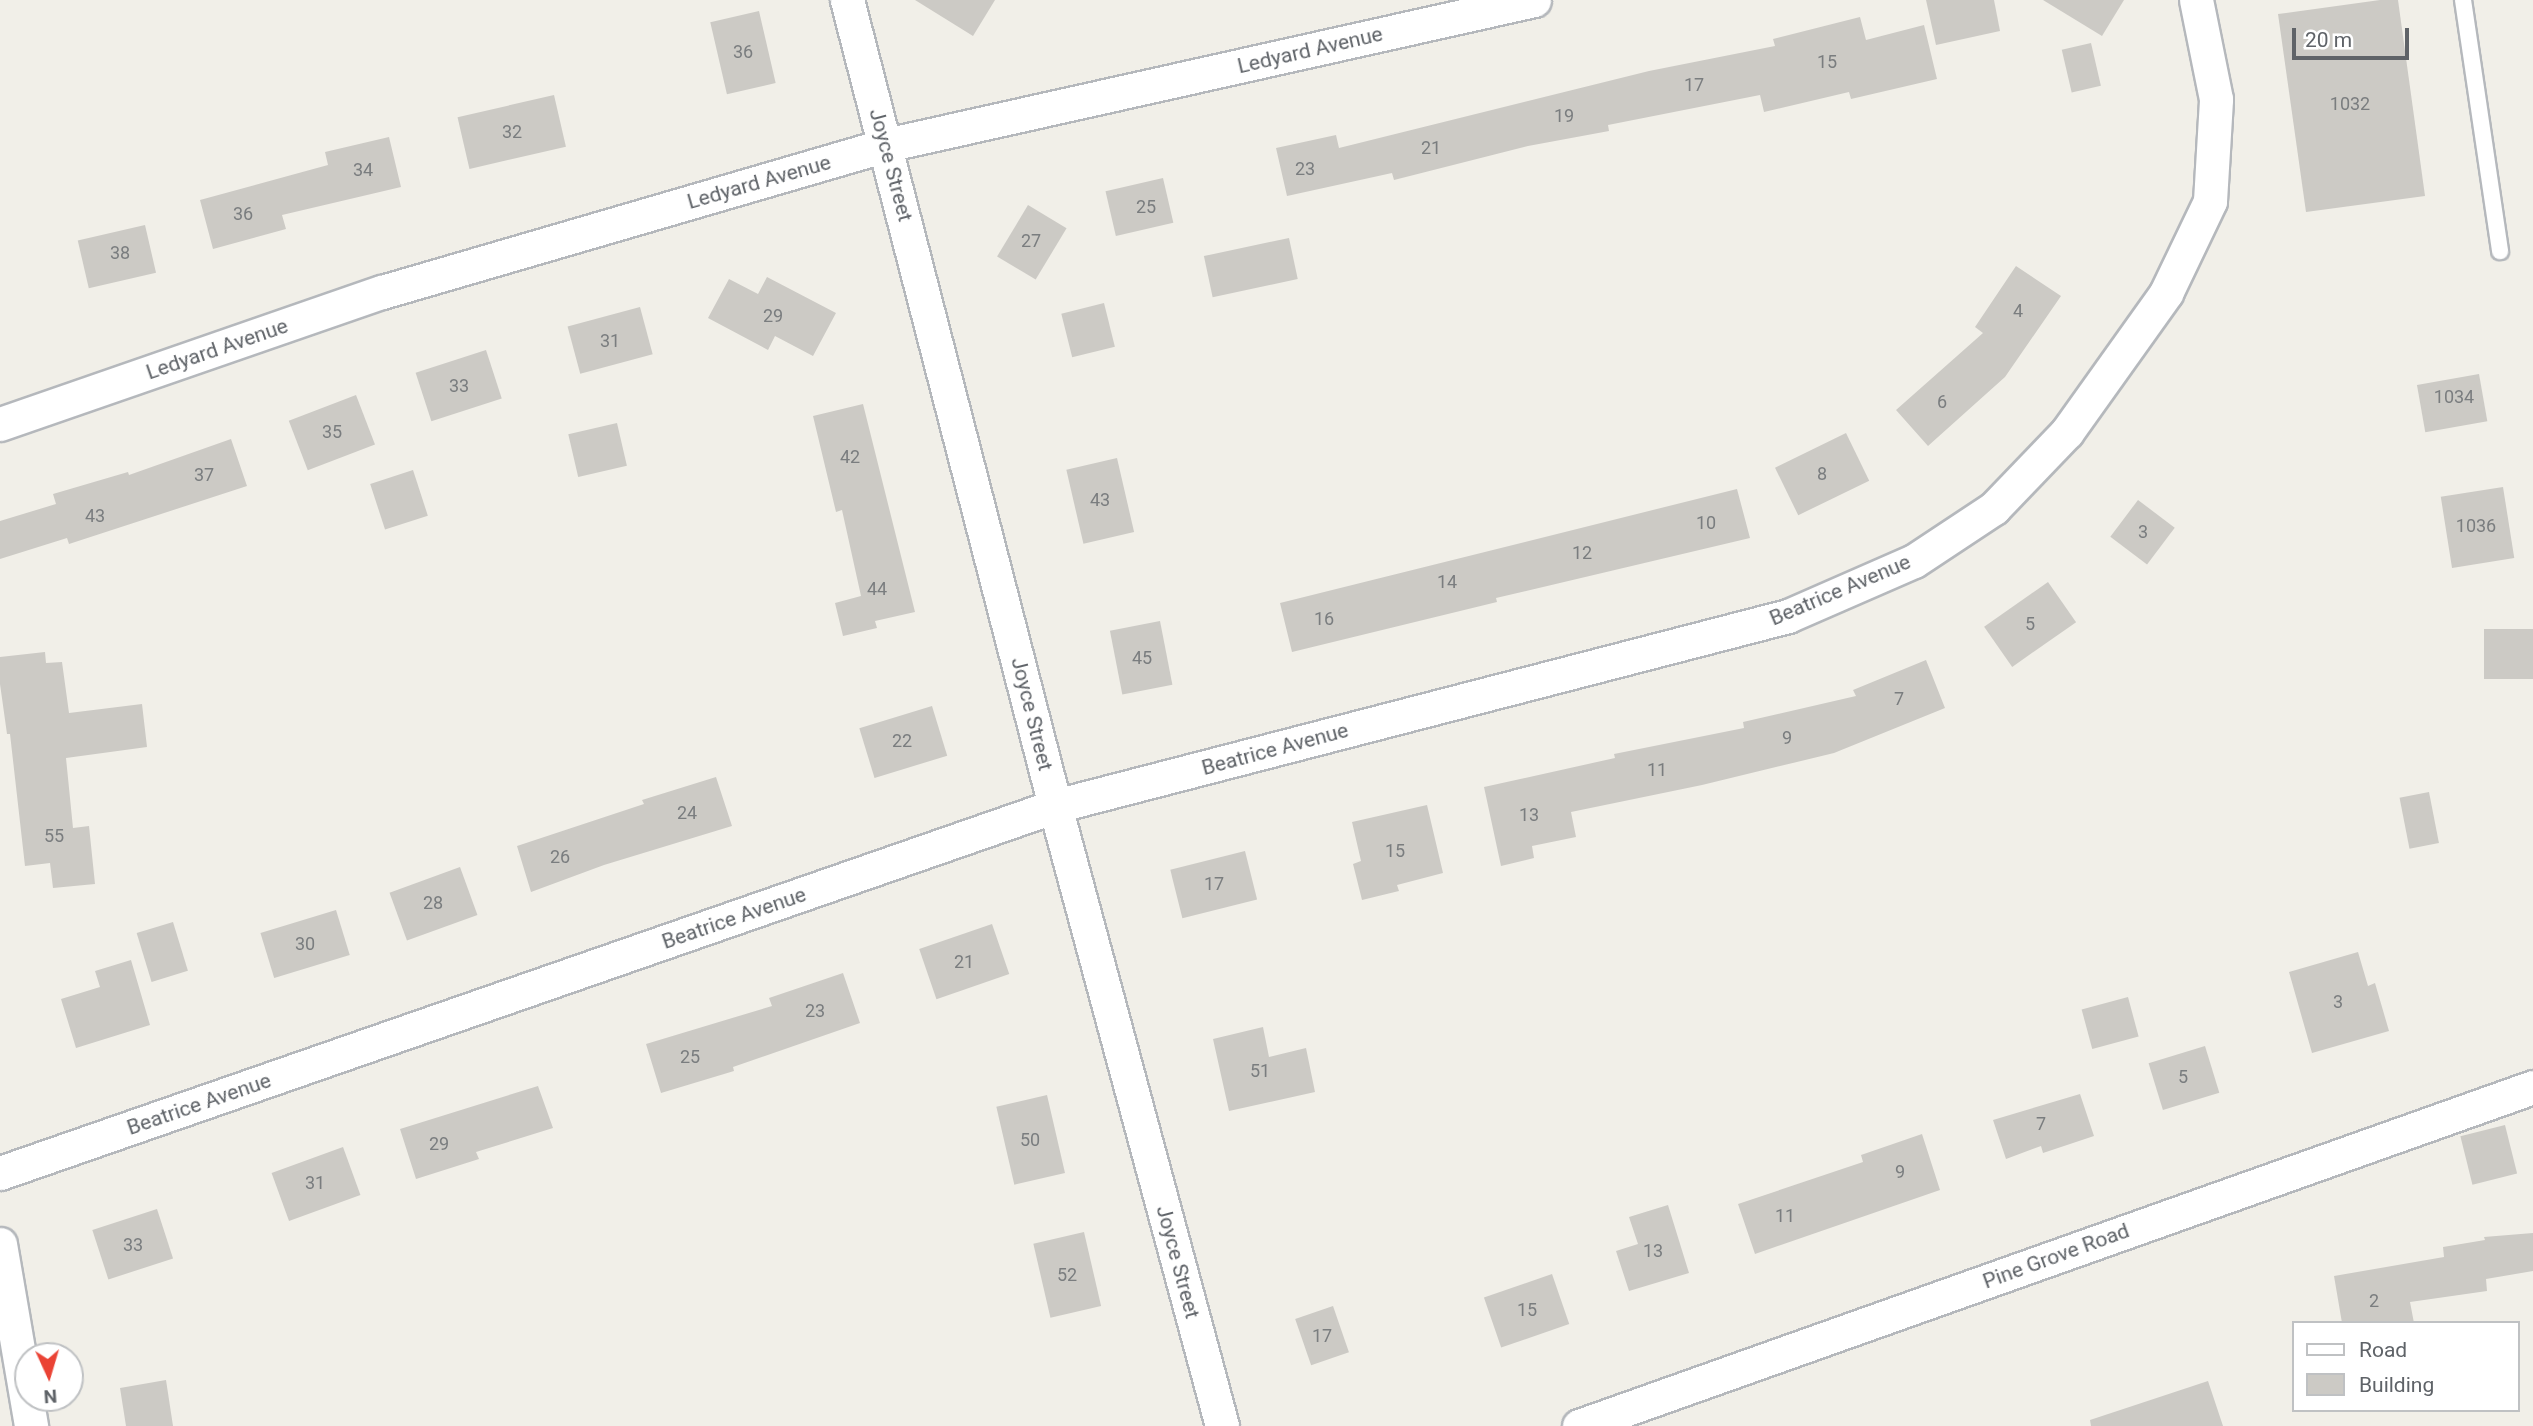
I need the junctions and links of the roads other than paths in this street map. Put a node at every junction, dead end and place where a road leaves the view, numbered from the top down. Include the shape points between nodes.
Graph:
1 (847, 0) edge
2 (1534, 0) edge
3 (2196, 0) edge
4 (2463, 0) edge
5 (886, 145) junction
6 (2500, 251) dead end
7 (0, 424) edge
8 (1055, 806) junction
9 (2533, 1087) edge
10 (0, 1173) edge
11 (0, 1244) edge
12 (30, 1426) edge
13 (1222, 1426) edge
14 (1579, 1426) edge

1 - 5 street, Joyce Street
2 - 5 street, Ledyard Avenue
3 - 8 street, Beatrice Avenue via 2216,99 2210,201 2166,293 2067,432 1994,508 1914,561 1788,616
4 - 6 lane
5 - 7 street, Ledyard Avenue via 382,292
5 - 8 street, Joyce Street
8 - 10 street, Beatrice Avenue
8 - 13 street, Joyce Street
9 - 14 street, Pine Grove Road
11 - 12 street

